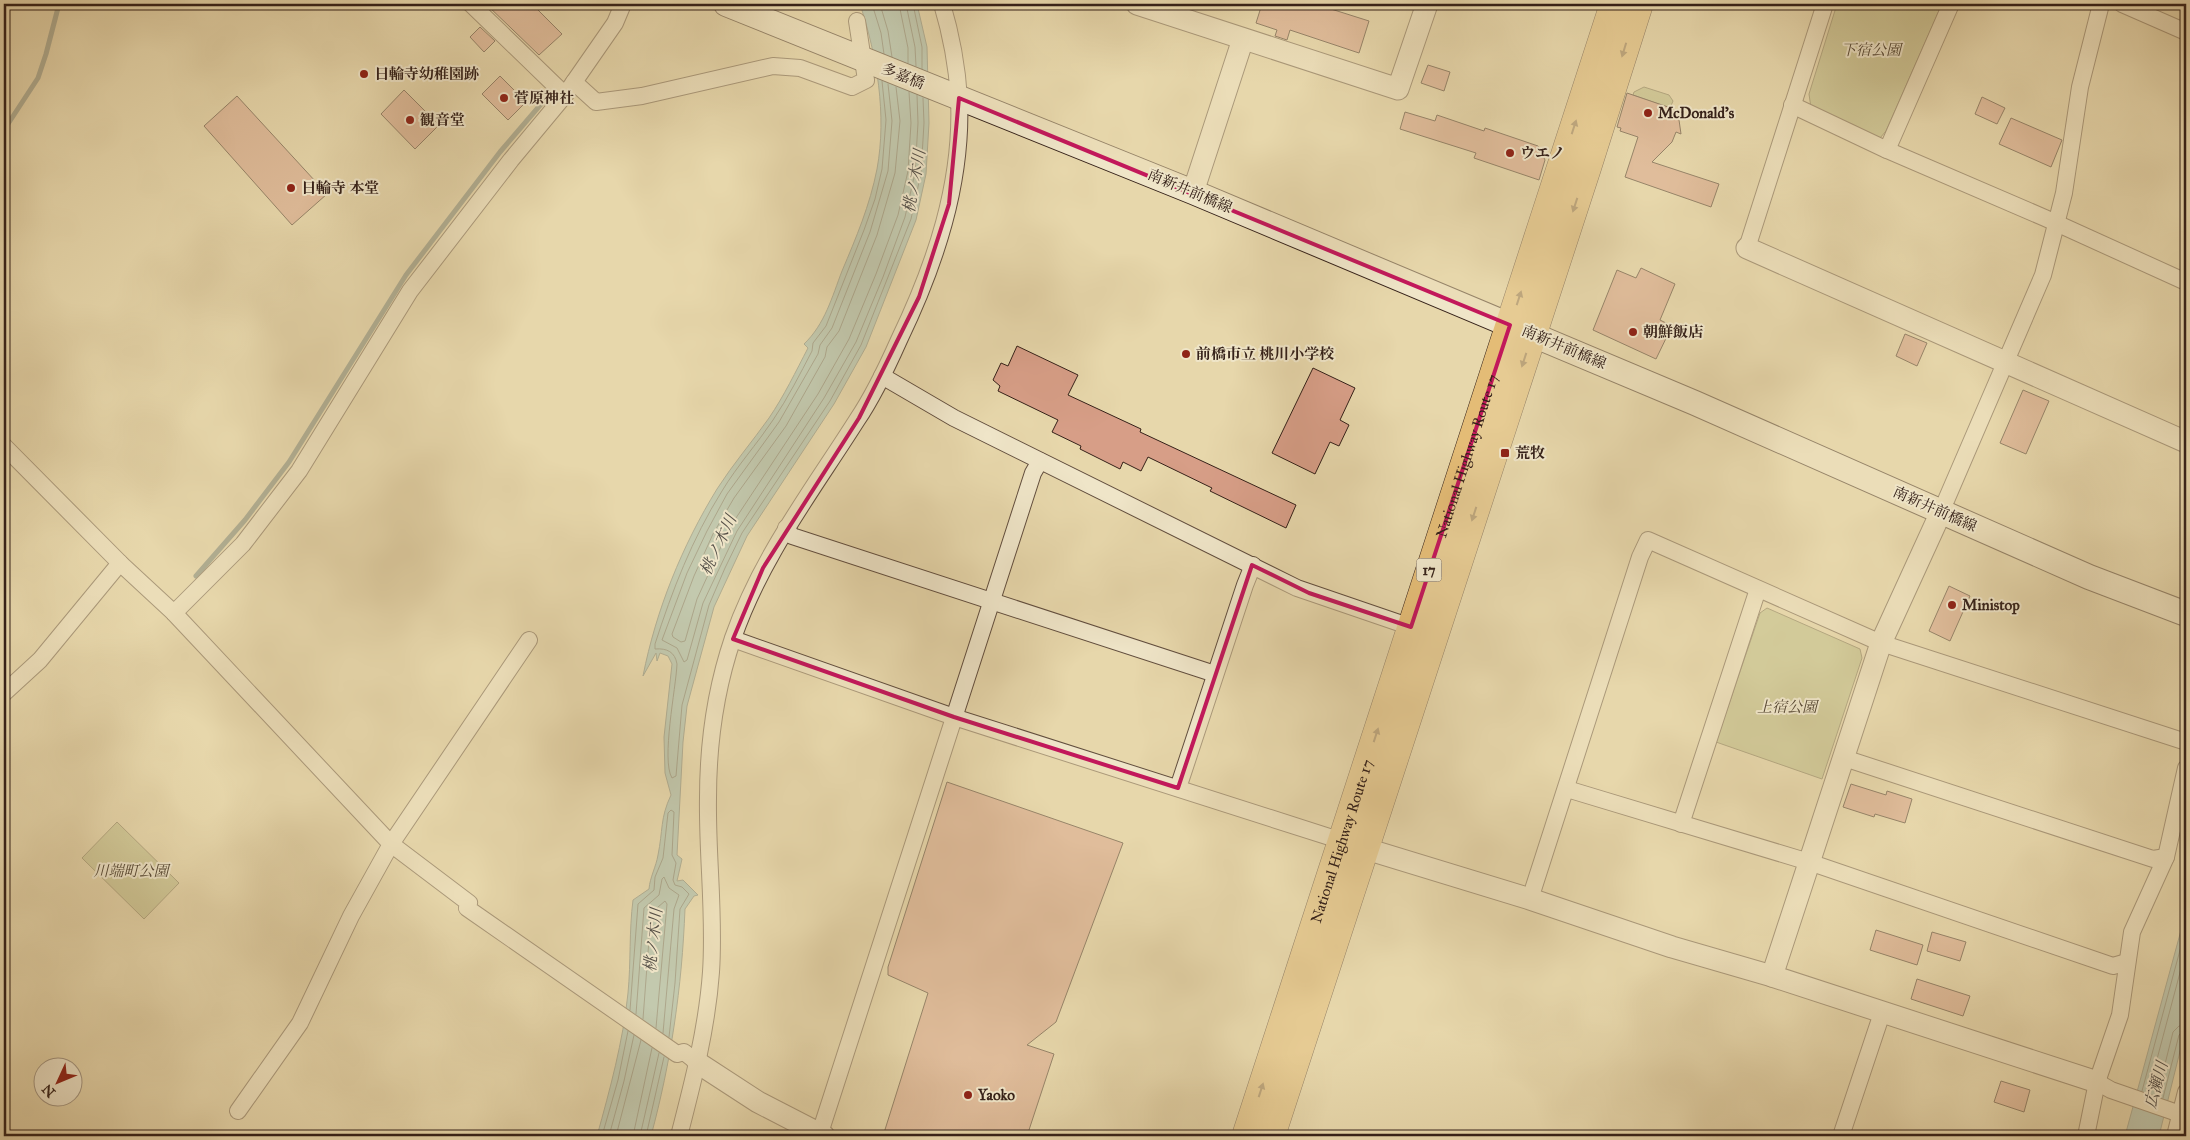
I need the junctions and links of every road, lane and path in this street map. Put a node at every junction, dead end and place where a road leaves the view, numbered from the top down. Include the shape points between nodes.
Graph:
1 (471, 4) edge
2 (623, 4) edge
3 (726, 4) edge
4 (942, 4) edge
5 (1137, 4) edge
6 (1427, 4) edge
7 (1614, 4) edge
8 (1639, 4) edge
9 (1825, 4) edge
10 (1951, 4) edge
11 (2101, 4) edge
12 (2122, 4) edge
13 (857, 21) dead end
14 (2186, 32) edge
15 (1243, 40) junction
16 (866, 61) junction
17 (570, 89) junction
18 (948, 94) junction
19 (1792, 105) junction
20 (1887, 150) junction
21 (1193, 192) junction
22 (2057, 224) junction
23 (1747, 248) joint
24 (2186, 282) edge
25 (1521, 329) junction
26 (2005, 362) junction
27 (882, 376) junction
28 (2186, 442) edge
29 (4, 446) edge
30 (1040, 461) junction
31 (1941, 512) junction
32 (786, 528) junction
33 (120, 563) junction
34 (1253, 565) junction
35 (1758, 589) junction
36 (992, 602) junction
37 (174, 613) junction
38 (2186, 614) edge
39 (1411, 627) junction
40 (733, 639) junction
41 (529, 640) dead end
42 (1881, 643) junction
43 (1215, 674) junction
44 (4, 693) edge
45 (954, 717) junction
46 (2186, 742) edge
47 (1844, 758) junction
48 (2186, 768) edge
49 (1178, 788) junction
50 (1567, 789) junction
51 (1681, 824) junction
52 (391, 844) junction
53 (1353, 845) junction
54 (2166, 857) junction
55 (1809, 862) junction
56 (1530, 899) junction
57 (2127, 962) junction
58 (1772, 976) junction
59 (1882, 1013) junction
60 (698, 1062) junction
61 (2097, 1082) junction
62 (2186, 1092) edge
63 (238, 1111) dead end
64 (2180, 1114) edge
65 (679, 1136) edge
66 (821, 1136) edge
67 (1246, 1136) edge
68 (1270, 1136) edge
69 (1841, 1136) edge
70 (2086, 1136) edge
71 (2175, 1136) edge

1 - 17 street
2 - 17 street via 615,23
3 - 16 main road
4 - 18 street via 952,42
5 - 15 street
6 - 15 street via 1398,89
25 -> 7 highway, National Highway Route 17 / 17
8 -> 25 highway, National Highway Route 17 / 17
9 - 19 street
10 - 20 street
11 - 22 street via 2080,87
12 - 14 street
13 - 16 street
15 - 21 street
16 - 17 street via 866,80 852,87 800,68 773,66 642,96 596,102
16 - 18 main road, 多嘉橋
17 - 37 street via 410,291 299,471 243,544
18 - 21 main road, 南新井前橋線
18 - 27 street via 956,161 941,236 920,297
19 - 20 street
19 - 23 street
20 - 22 street
21 - 25 main road, 南新井前橋線
22 - 24 street
22 - 26 street via 2043,275
23 - 26 street
25 - 31 main road, 南新井前橋線
25 - 39 highway, National Highway Route 17 / 17
25 -> 53 highway, National Highway Route 17 / 17
26 - 28 street
26 - 31 street
27 - 30 street via 954,418
27 - 32 street via 859,418
29 - 33 street
30 - 34 street
30 - 36 street via 1033,473
31 - 38 main road, 南新井前橋線 via 2089,577
31 - 42 street
32 - 36 street via 792,536
32 - 40 street via 764,568
33 - 37 street
33 - 44 street via 40,660
34 - 39 street via 1309,593
34 - 43 street
35 - 42 street
35 - 50 street via 1648,540
35 - 51 street
36 - 43 street
36 - 45 street
37 - 52 street
53 -> 39 highway, National Highway Route 17 / 17
40 - 45 street
40 - 60 street via 722,676 709,764 711,971
41 - 52 street
42 - 46 street
42 - 47 street
43 - 49 street
45 - 49 street
45 - 66 street
47 - 54 street via 2153,859
47 - 55 street
48 - 54 street
49 - 53 street
50 - 51 street
50 - 56 street
51 - 55 street
52 - 60 street via 469,903 467,908 677,1054 684,1052
52 - 63 street via 351,916 300,1023
53 - 56 street
67 -> 53 highway, National Highway Route 17 / 17
53 - 68 highway, National Highway Route 17 / 17
54 - 57 street via 2132,932
55 - 57 street via 2113,966
55 - 58 street
56 - 58 street via 1672,947
57 - 61 street via 2120,1015
58 - 59 street
59 - 61 street
59 - 69 street
60 - 65 street
60 - 66 street via 758,1102
61 - 64 street
61 - 70 street
62 - 64 street
64 - 71 street

